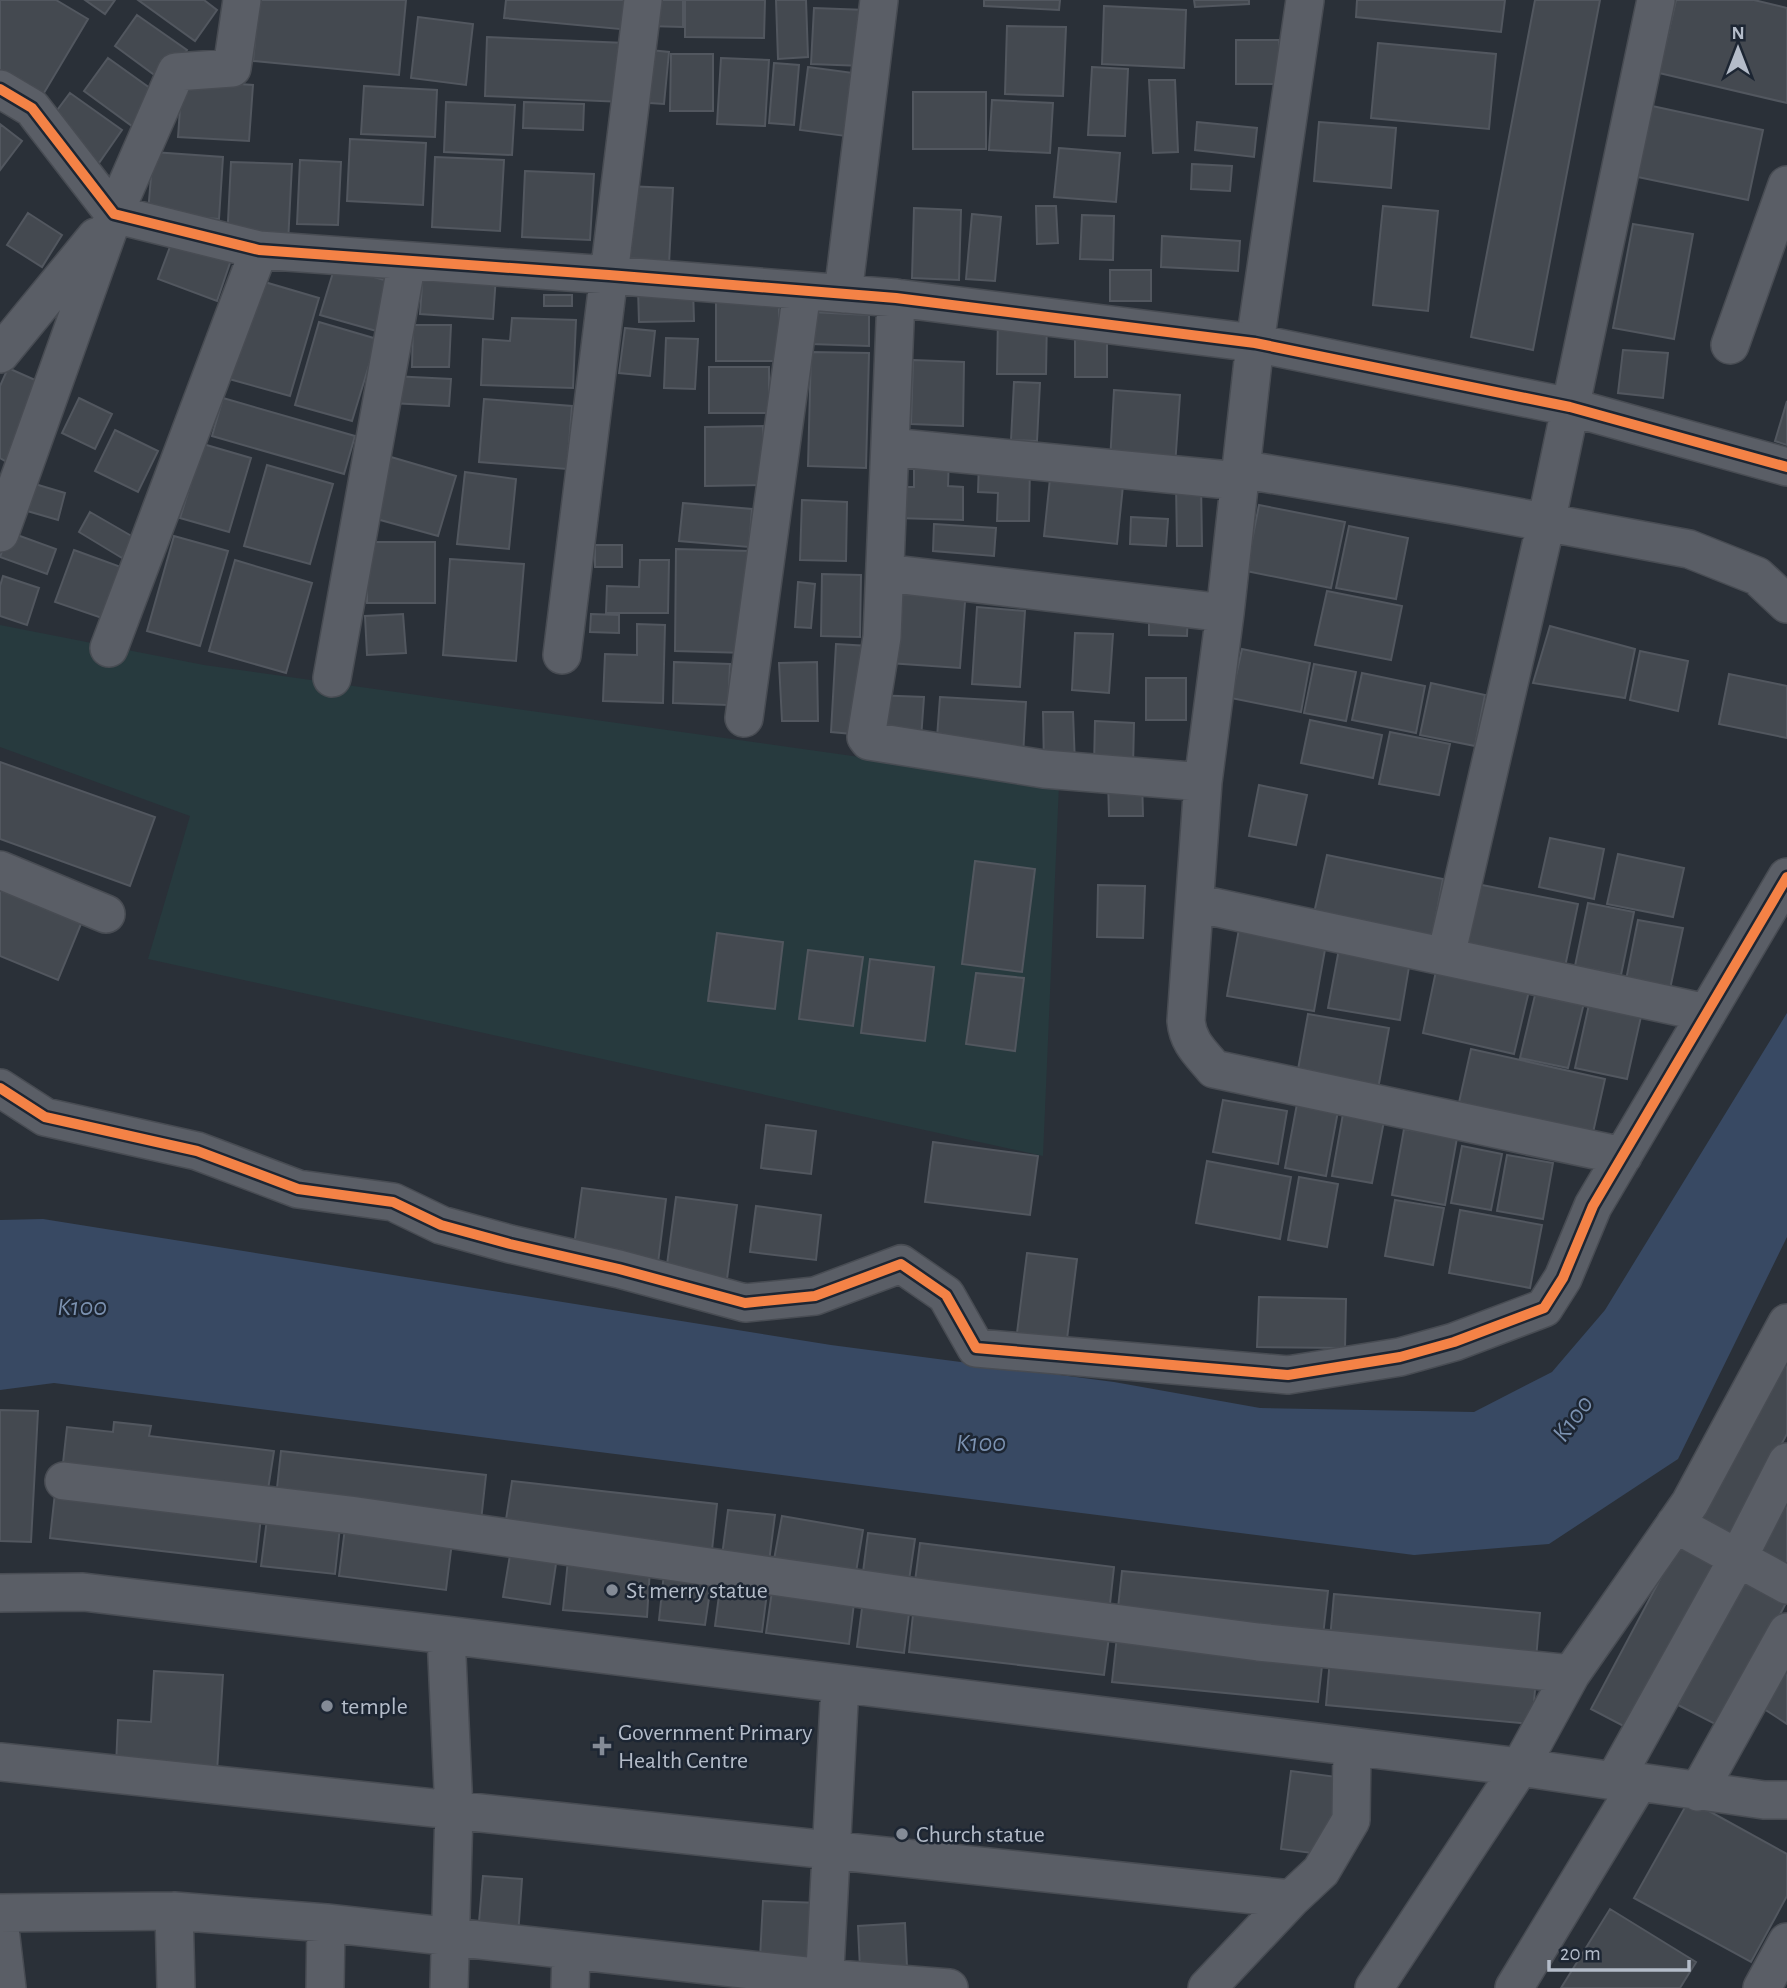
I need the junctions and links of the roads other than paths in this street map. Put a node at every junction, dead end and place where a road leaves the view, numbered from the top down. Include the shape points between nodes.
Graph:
1 (242, 0) edge
2 (643, 0) edge
3 (879, 0) edge
4 (1305, 0) edge
5 (1656, 0) edge
6 (0, 89) edge
7 (1787, 184) edge
8 (114, 214) junction
9 (259, 250) junction
10 (407, 261) junction
11 (609, 275) junction
12 (802, 291) junction
13 (843, 294) junction
14 (896, 298) junction
15 (1255, 342) junction
16 (1730, 345) dead end
17 (0, 353) edge
18 (1570, 407) junction
19 (890, 447) junction
20 (1787, 467) edge
21 (1240, 475) junction
22 (1546, 523) junction
23 (0, 533) edge
24 (885, 573) junction
25 (1787, 604) edge
26 (1225, 612) junction
27 (109, 648) dead end
28 (562, 655) dead end
29 (332, 678) dead end
30 (744, 718) dead end
31 (1203, 782) junction
32 (0, 870) edge
33 (1787, 877) edge
34 (1195, 903) junction
35 (106, 914) dead end
36 (1446, 956) junction
37 (1707, 1013) junction
38 (0, 1088) edge
39 (1623, 1156) junction
40 (1785, 1332) edge
41 (1787, 1462) edge
42 (64, 1481) dead end
43 (1675, 1524) junction
44 (1738, 1558) junction
45 (1787, 1585) edge
46 (0, 1592) edge
47 (1787, 1632) edge
48 (446, 1635) junction
49 (1572, 1674) junction
50 (840, 1684) junction
51 (1352, 1747) junction
52 (0, 1762) edge
53 (1520, 1767) junction
54 (1627, 1781) junction
55 (1698, 1792) junction
56 (1787, 1800) edge
57 (454, 1811) junction
58 (831, 1850) junction
59 (1292, 1899) junction
60 (174, 1911) junction
61 (0, 1913) edge
62 (326, 1923) junction
63 (0, 1928) edge
64 (450, 1937) junction
65 (1787, 1942) edge
66 (571, 1951) junction
67 (711, 1976) edge
68 (824, 1983) edge
69 (7, 1988) edge
70 (176, 1988) edge
71 (325, 1988) edge
72 (449, 1988) edge
73 (570, 1988) edge
74 (949, 1988) edge
75 (1208, 1988) edge
76 (1374, 1988) edge
77 (1514, 1988) edge
78 (1762, 1988) edge

1 - 8 street via 232,68 176,72
2 - 11 street
3 - 13 street
4 - 15 street
5 - 18 street
6 - 8 street via 32,108
7 - 16 street
8 - 9 street
8 - 17 street
8 - 23 street
9 - 10 street
9 - 27 street
10 - 11 street
10 - 29 street
11 - 12 street
11 - 28 street
12 - 13 street
12 - 30 street
13 - 14 street
14 - 15 street
14 - 19 street
15 - 18 street
15 - 21 street
18 - 20 street
18 - 22 street
19 - 21 street
19 - 24 street
21 - 22 street
21 - 26 street
22 - 25 street via 1689,549 1757,576
22 - 36 street
24 - 26 street
24 - 31 street via 882,637 866,730 869,741 1044,769
26 - 31 street
31 - 34 street
32 - 35 street
33 - 37 street
34 - 36 street
34 - 39 street via 1187,1031 1214,1069
36 - 37 street
37 - 39 street
38 - 39 street via 45,1117 197,1151 298,1189 393,1202 441,1225 745,1303 814,1296 901,1264 946,1295 975,1348 1288,1375 1411,1354 1544,1308 1563,1278 1593,1206
40 - 43 street
41 - 44 street
42 - 49 street via 324,1511 1258,1642
43 - 44 street
43 - 49 street
44 - 45 street
44 - 54 street
46 - 48 street via 83,1592
47 - 55 street
48 - 50 street
48 - 57 street
49 - 53 street
50 - 51 street
50 - 58 street
51 - 53 street
51 - 59 street via 1351,1820 1321,1871
52 - 57 street
53 - 54 street
53 - 76 street
54 - 55 street
54 - 77 street
55 - 56 street
57 - 58 street
57 - 64 street
58 - 59 street
58 - 68 street
59 - 75 street
60 - 61 street
60 - 62 street
60 - 70 street
62 - 64 street
62 - 71 street
63 - 69 street
64 - 66 street
64 - 72 street
65 - 78 street
66 - 67 street
66 - 73 street
67 - 68 street
68 - 74 street

